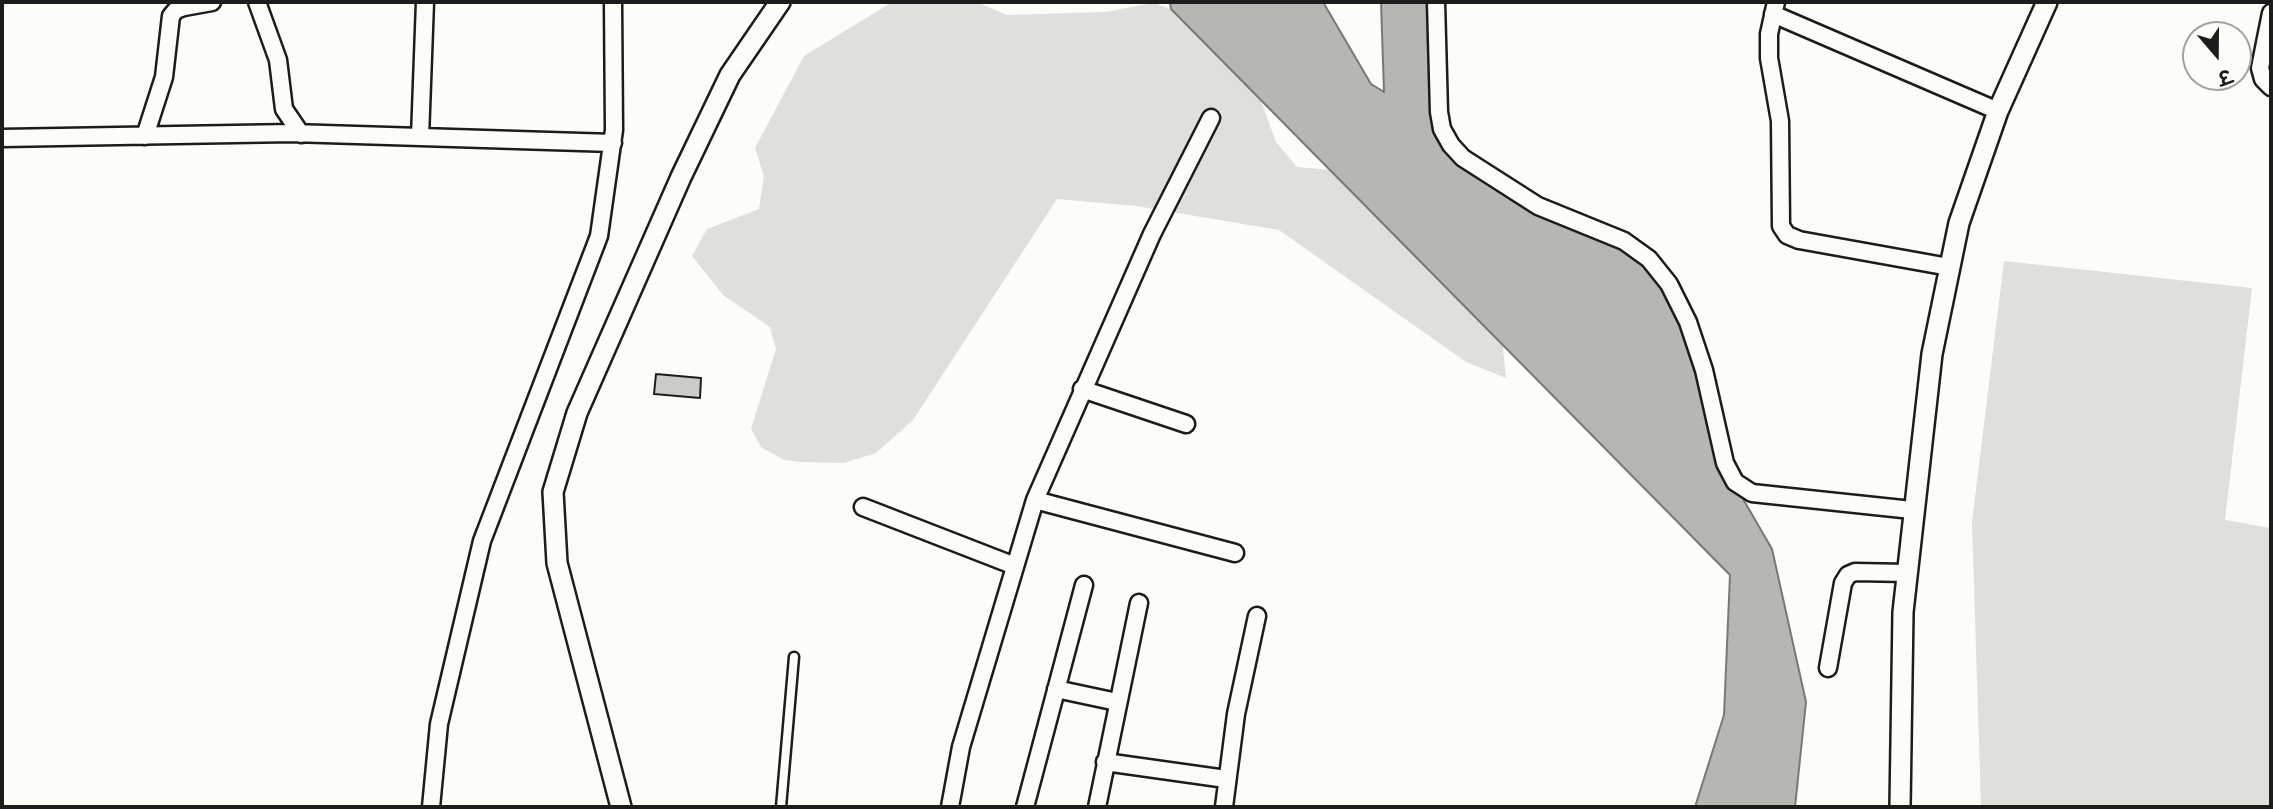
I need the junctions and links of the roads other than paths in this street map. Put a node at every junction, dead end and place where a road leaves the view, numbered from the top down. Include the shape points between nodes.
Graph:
1 (212, 2) edge
2 (257, 2) edge
3 (425, 2) edge
4 (614, 2) edge
5 (780, 2) edge
6 (1436, 2) edge
7 (2047, 2) edge
8 (1774, 8) edge
9 (2271, 13) edge
10 (2271, 87) edge
11 (1998, 111) junction
12 (1211, 118) dead end
13 (301, 134) junction
14 (145, 136) junction
15 (420, 137) junction
16 (2, 138) edge
17 (613, 144) junction
18 (1949, 267) junction
19 (1082, 389) junction
20 (1186, 424) dead end
21 (1035, 500) junction
22 (863, 507) dead end
23 (1912, 510) junction
24 (1235, 553) dead end
25 (1015, 566) junction
26 (1907, 573) junction
27 (1084, 585) dead end
28 (1139, 603) dead end
29 (1257, 616) dead end
30 (794, 657) dead end
31 (1828, 668) dead end
32 (1056, 689) junction
33 (1116, 702) junction
34 (1105, 762) junction
35 (1226, 779) junction
36 (431, 807) edge
37 (621, 807) edge
38 (780, 807) edge
39 (950, 807) edge
40 (1025, 807) edge
41 (1097, 807) edge
42 (1224, 807) edge
43 (1900, 807) edge

1 - 14 street via 176,9 171,16 164,77
2 - 13 street via 278,60 284,109
3 - 15 street
4 - 17 street
5 - 37 street via 730,75 690,157 577,413 553,492 557,563
6 - 23 street via 1439,112 1451,145 1463,158 1538,206 1624,241 1649,259 1669,284 1688,322 1725,463 1735,482 1752,493
7 - 11 street
8 - 11 street
8 - 18 street via 1769,58 1780,121 1781,226 1787,235
9 - 10 street via 2260,68
11 - 18 street via 1959,223
12 - 19 street
13 - 14 street
13 - 15 street
14 - 16 street
15 - 17 street
17 - 36 street via 599,236 482,541 439,724
18 - 23 street via 1932,354
19 - 20 street
19 - 21 street
21 - 24 street
21 - 25 street
22 - 25 street
23 - 26 street
25 - 39 street via 961,747
26 - 31 street via 1848,575
26 - 43 street
27 - 32 street
28 - 33 street
29 - 35 street
30 - 38 lane
32 - 33 street
32 - 40 street
33 - 34 street
34 - 35 street
34 - 41 street
35 - 42 street

